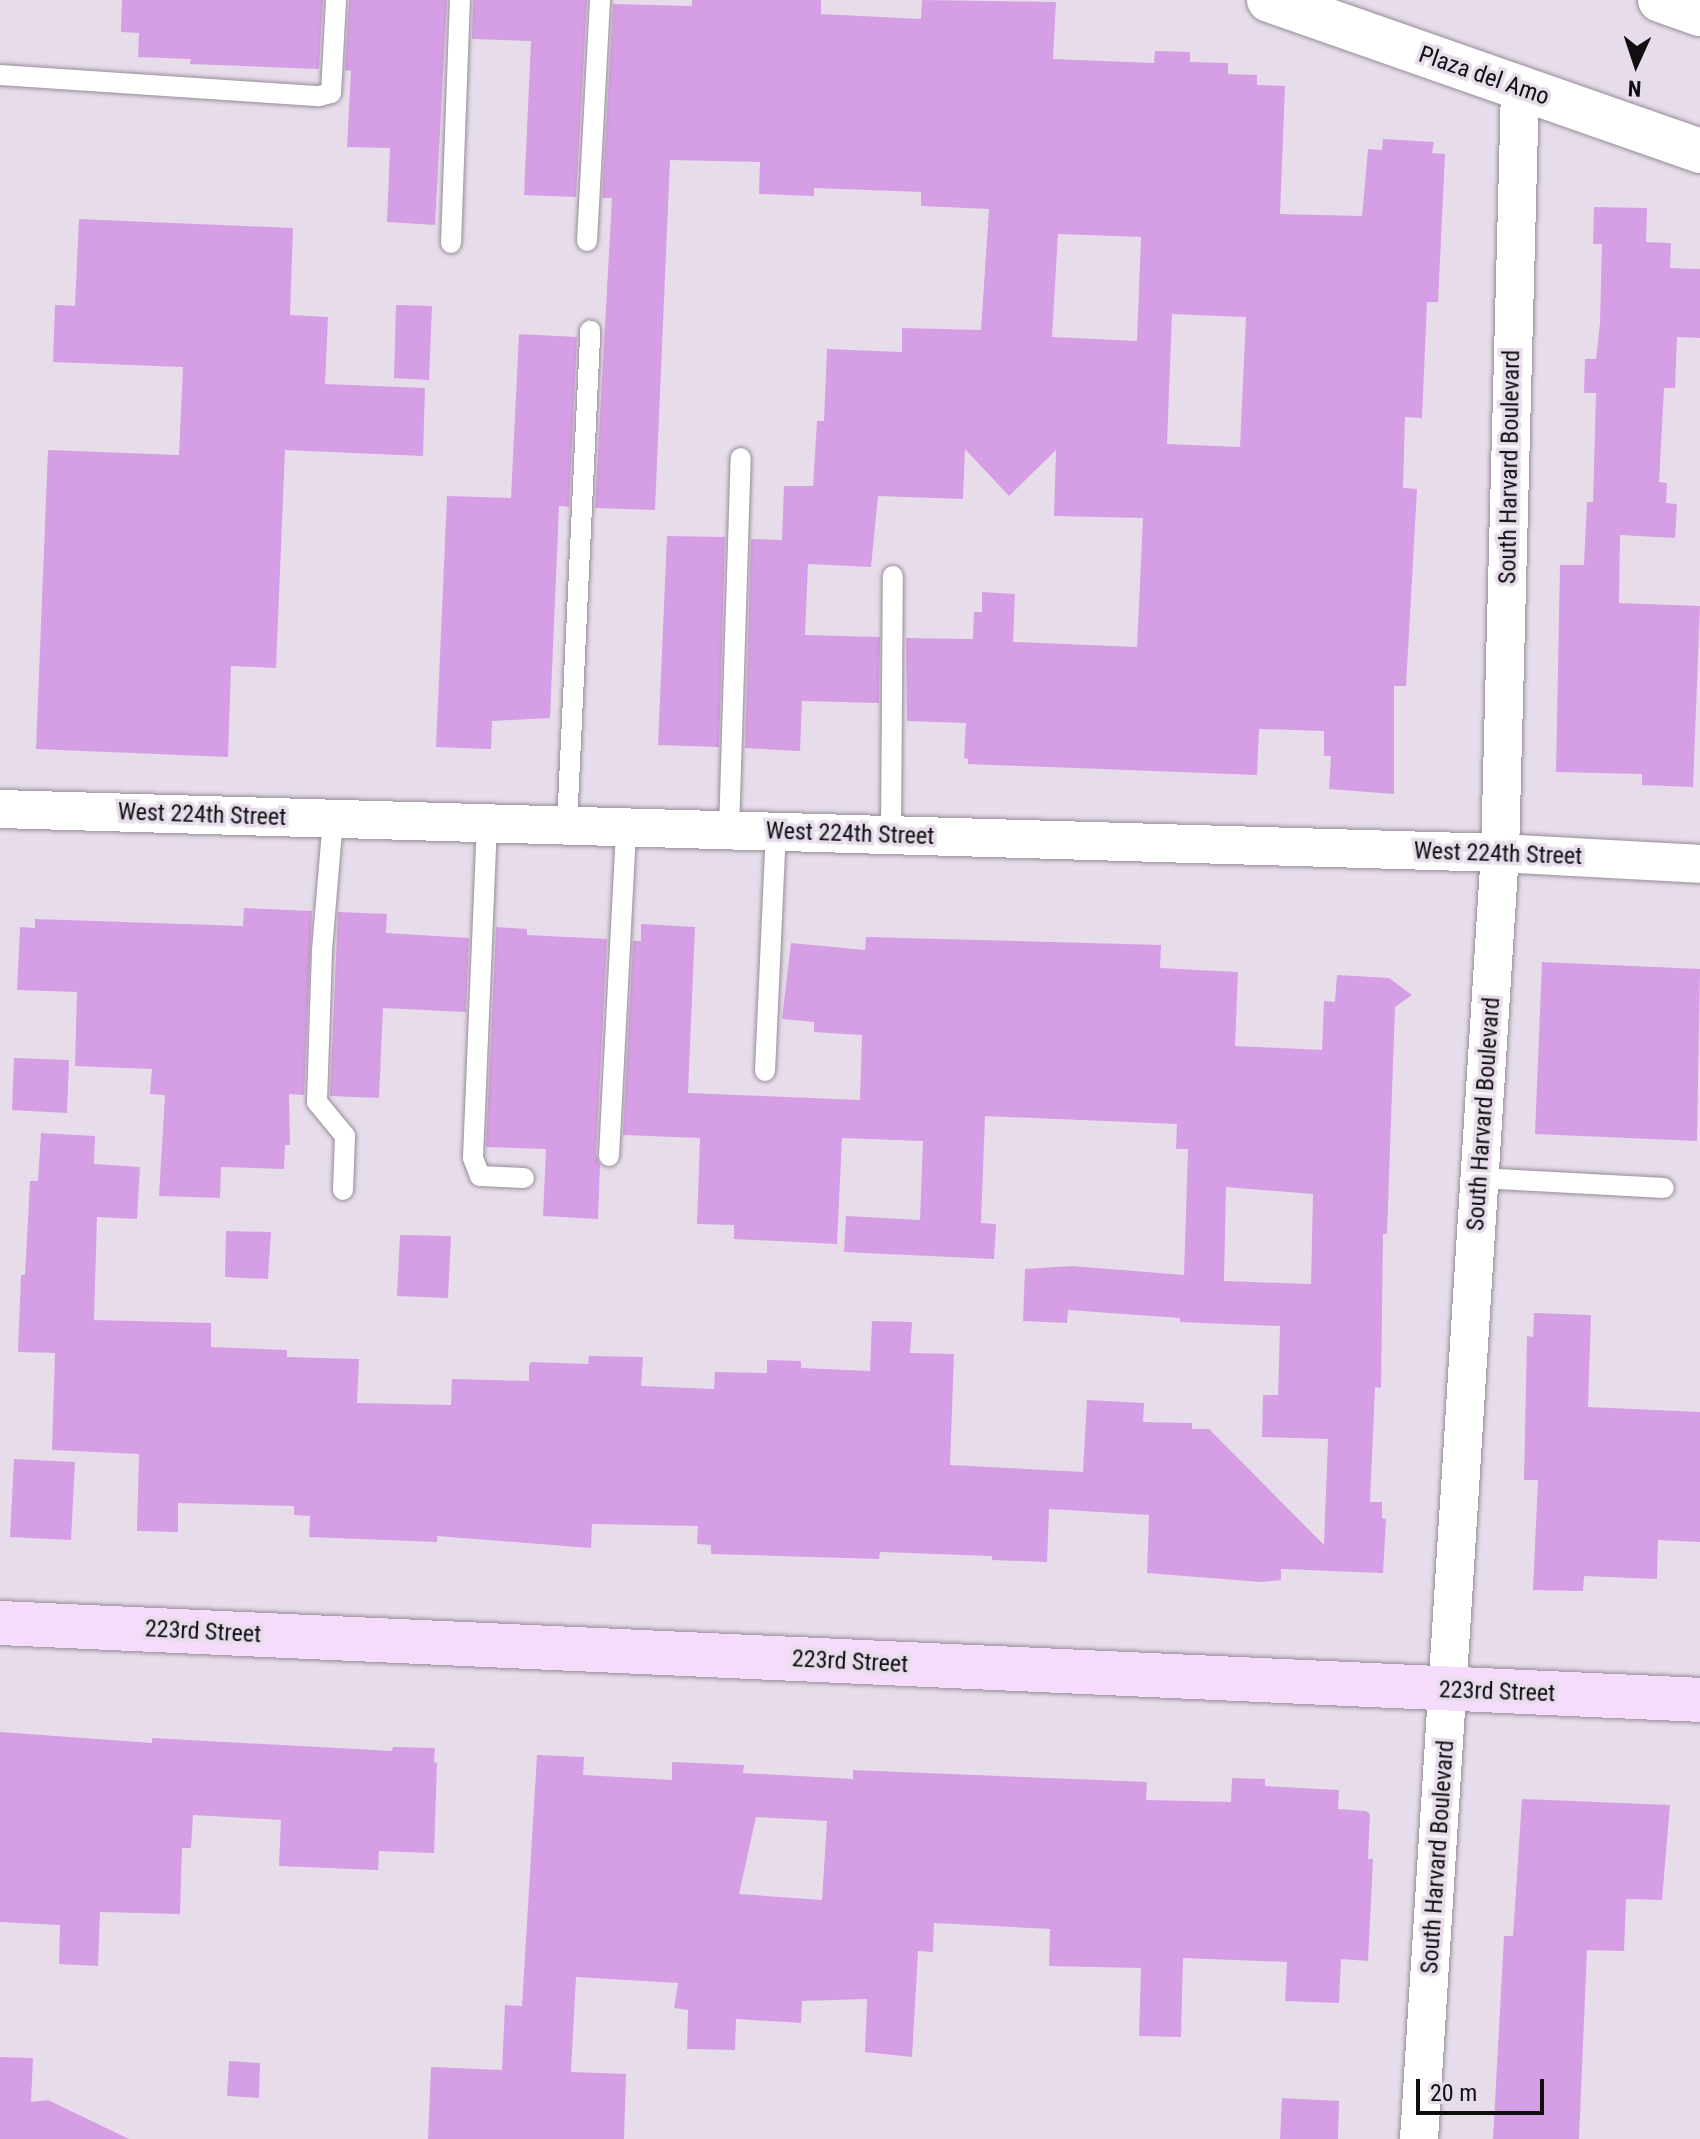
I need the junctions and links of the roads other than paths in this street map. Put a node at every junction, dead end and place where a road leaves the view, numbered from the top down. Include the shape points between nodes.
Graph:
1 (336, 0) edge
2 (460, 0) edge
3 (600, 0) edge
4 (1269, 0) edge
5 (1660, 0) edge
6 (1700, 14) edge
7 (0, 75) edge
8 (1520, 88) junction
9 (1700, 151) edge
10 (587, 241) dead end
11 (451, 243) dead end
12 (590, 331) dead end
13 (741, 458) dead end
14 (893, 576) dead end
15 (0, 809) edge
16 (333, 819) junction
17 (487, 823) junction
18 (567, 825) junction
19 (626, 827) junction
20 (729, 830) junction
21 (776, 831) junction
22 (891, 835) junction
23 (1500, 853) junction
24 (1700, 864) edge
25 (765, 1071) dead end
26 (609, 1156) dead end
27 (524, 1178) dead end
28 (1480, 1178) junction
29 (1664, 1188) dead end
30 (343, 1190) dead end
31 (0, 1623) edge
32 (1449, 1690) junction
33 (1700, 1700) edge
34 (1419, 2139) edge

1 - 7 lane via 331,93 319,96
2 - 11 lane
3 - 10 lane
4 - 8 street, Plaza del Amo
5 - 6 street
8 - 9 street, Plaza del Amo
8 - 23 street, South Harvard Boulevard
12 - 18 lane
13 - 20 lane
14 - 22 lane
15 - 16 street, West 224th Street
16 - 17 street, West 224th Street
16 - 30 lane via 317,1102 345,1136
17 - 18 street, West 224th Street
17 - 27 lane via 473,1158 480,1176
18 - 19 street, West 224th Street
19 - 20 street, West 224th Street
19 - 26 lane
20 - 21 street, West 224th Street
21 - 22 street, West 224th Street
21 - 25 lane
22 - 23 street, West 224th Street
23 - 24 street, West 224th Street
23 - 28 street, South Harvard Boulevard
28 - 29 lane
28 - 32 street, South Harvard Boulevard
31 - 32 main road, 223rd Street
32 - 33 main road, 223rd Street
32 - 34 street, South Harvard Boulevard

